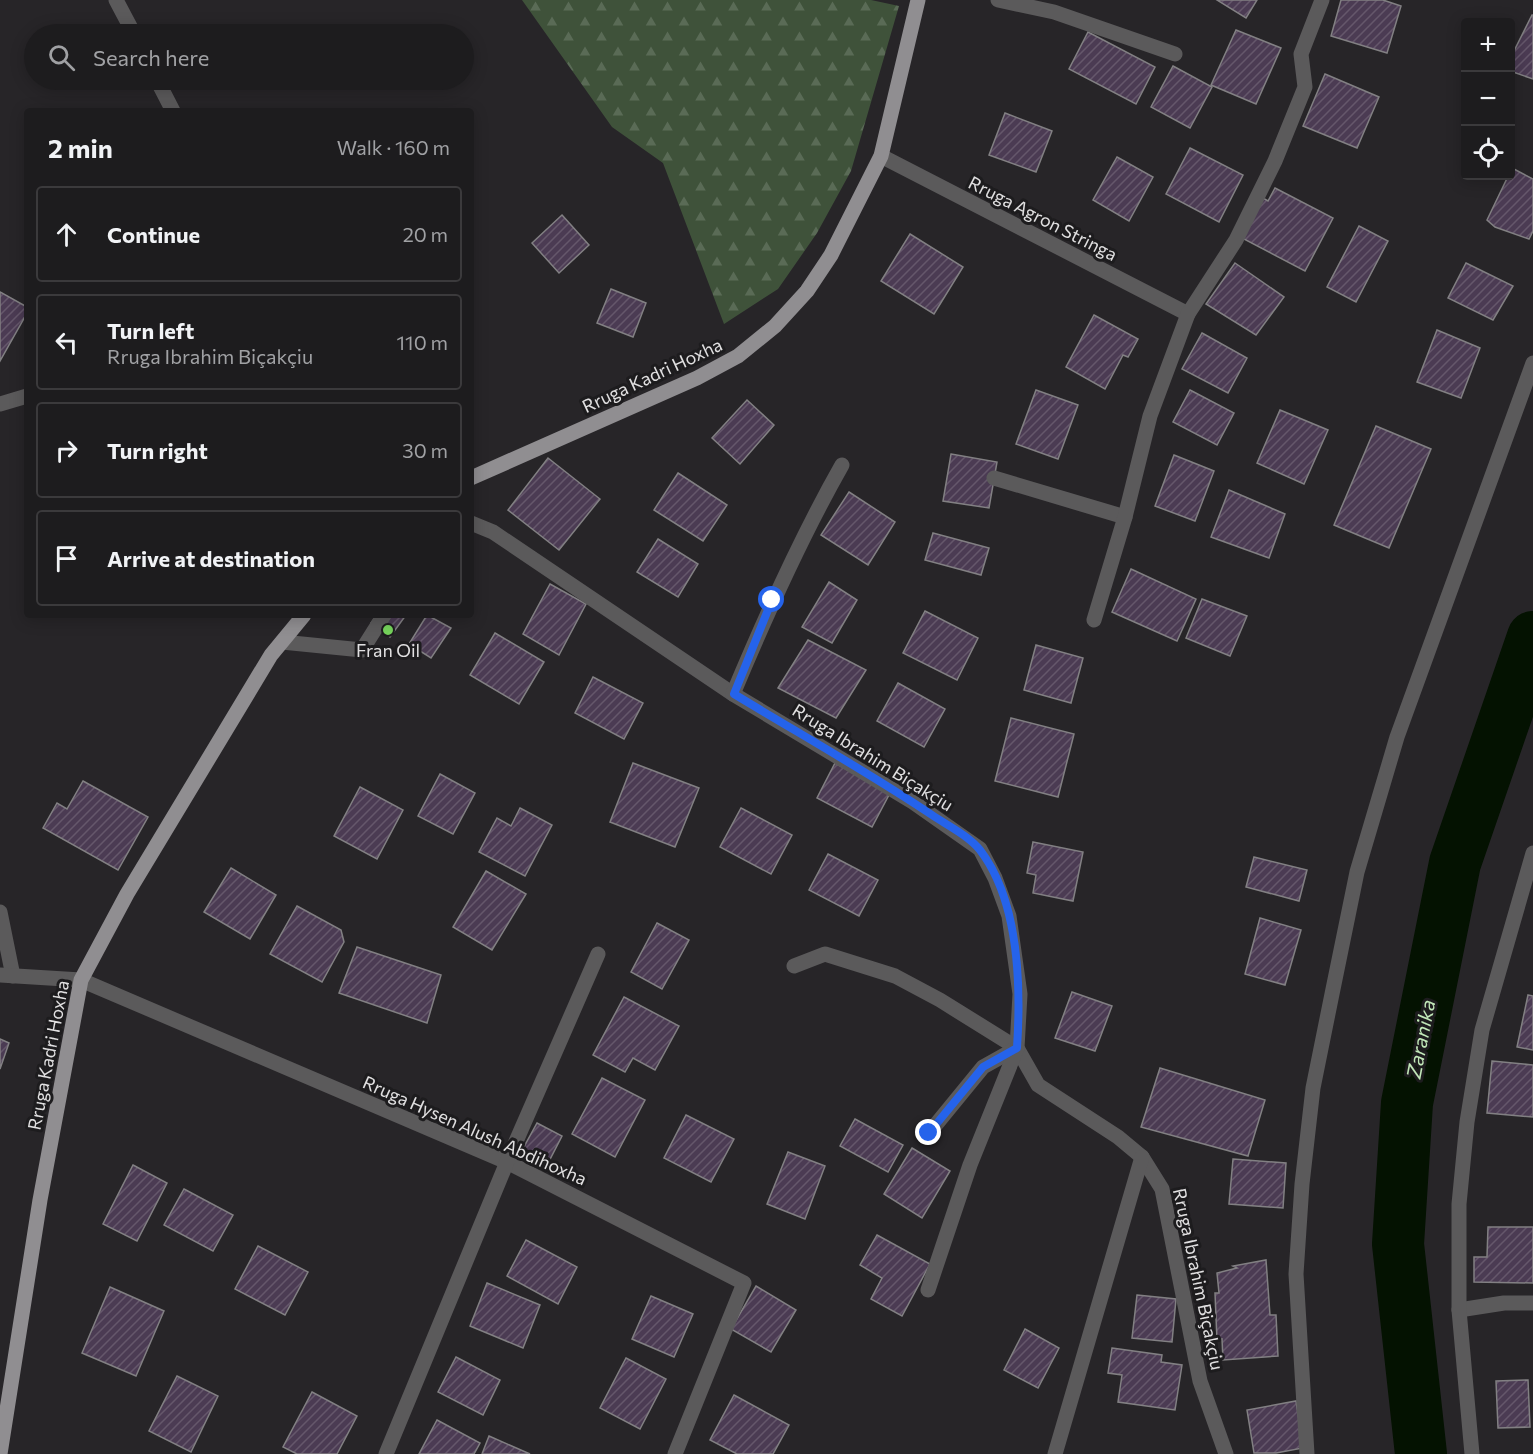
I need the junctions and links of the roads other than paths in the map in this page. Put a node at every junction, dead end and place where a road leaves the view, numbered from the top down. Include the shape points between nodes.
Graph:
1 (116, 0) edge
2 (918, 0) edge
3 (998, 0) edge
4 (1067, 0) edge
5 (1322, 0) edge
6 (1054, 12) junction
7 (129, 24) edge
8 (1175, 54) dead end
9 (162, 90) edge
10 (171, 108) edge
11 (881, 156) junction
12 (1188, 315) junction
13 (1533, 363) edge
14 (24, 397) edge
15 (0, 404) edge
16 (842, 465) dead end
17 (474, 477) edge
18 (994, 478) dead end
19 (1125, 517) junction
20 (474, 524) edge
21 (302, 618) edge
22 (382, 618) edge
23 (1094, 620) dead end
24 (282, 642) junction
25 (734, 694) junction
26 (1533, 853) edge
27 (0, 912) edge
28 (598, 954) dead end
29 (794, 966) dead end
30 (6, 976) edge
31 (81, 980) junction
32 (1017, 1048) junction
33 (929, 1133) dead end
34 (1142, 1157) junction
35 (507, 1162) junction
36 (928, 1290) dead end
37 (1533, 1303) edge
38 (1459, 1310) junction
39 (0, 1454) edge
40 (386, 1454) edge
41 (675, 1454) edge
42 (1055, 1454) edge
43 (1226, 1454) edge
44 (1307, 1454) edge
45 (1472, 1454) edge

1 - 7 street
2 - 11 main road, Rruga Kadri Hoxha
3 - 6 street
4 - 6 street
5 - 12 street via 1301,54 1305,87 1275,161 1236,240
6 - 8 street
9 - 10 street
11 - 12 street, Rruga Agron Stringa
11 - 17 main road, Rruga Kadri Hoxha via 831,255 807,291 775,326 738,356
12 - 19 street via 1150,416
13 - 44 street via 1397,737 1357,872 1313,1088 1302,1184 1296,1274
14 - 15 street
16 - 25 street via 797,547
18 - 19 street
19 - 23 street
20 - 25 street, Rruga Ibrahim Biçakçiu via 493,532
21 - 24 main road, Rruga Kadri Hoxha
22 - 24 street via 362,650
24 - 31 main road, Rruga Kadri Hoxha via 271,654 127,894
25 - 32 street, Rruga Ibrahim Biçakçiu via 913,802 980,849 1009,916 1020,994
26 - 38 street via 1482,1030 1470,1099 1459,1204
27 - 30 street
28 - 35 street
29 - 32 street via 825,954 895,976
30 - 31 street, Rruga Hysen Alush Abdihoxha
31 - 35 street, Rruga Hysen Alush Abdihoxha
31 - 39 main road, Rruga Kadri Hoxha via 40,1200
32 - 33 street via 983,1067
32 - 34 street, Rruga Ibrahim Biçakçiu via 1038,1085
32 - 36 street via 970,1165
34 - 42 street
34 - 43 street, Rruga Ibrahim Biçakçiu via 1162,1189 1200,1381
35 - 40 street
35 - 41 street, Rruga Hysen Alush Abdihoxha via 744,1282
37 - 38 street
38 - 45 street

